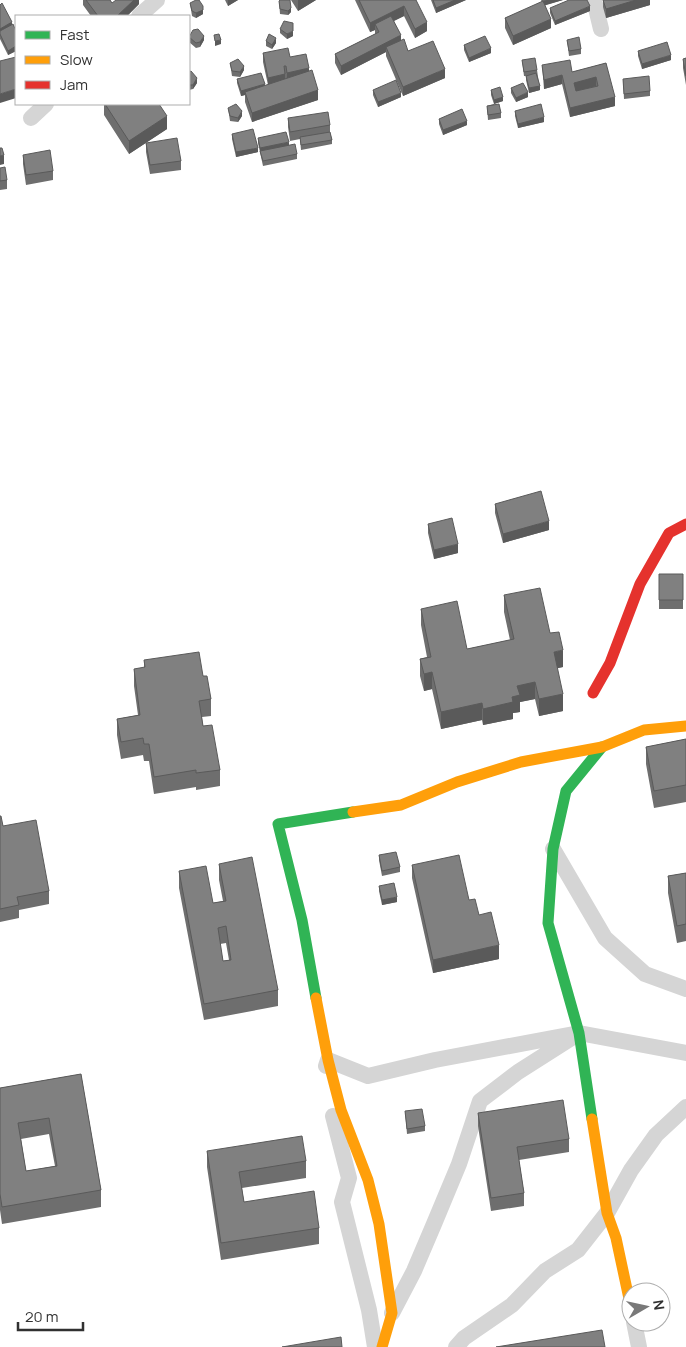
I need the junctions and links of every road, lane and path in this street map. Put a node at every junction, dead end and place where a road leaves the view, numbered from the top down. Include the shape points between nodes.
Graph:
1 (157, 0) edge
2 (594, 0) edge
3 (140, 15) edge
4 (601, 29) dead end
5 (45, 105) edge
6 (31, 118) dead end
7 (686, 524) edge
8 (593, 693) dead end
9 (686, 726) edge
10 (602, 747) junction
11 (553, 849) junction
12 (686, 989) edge
13 (579, 1033) junction
14 (686, 1053) edge
15 (328, 1060) junction
16 (686, 1107) edge
17 (607, 1213) junction
18 (625, 1282) edge
19 (392, 1313) junction
20 (636, 1332) edge
21 (375, 1347) edge
22 (382, 1347) edge
23 (456, 1347) edge
24 (639, 1347) edge

1 - 3 street
2 - 4 street
5 - 6 street
7 - 8 street via 669,533 640,584 610,663
9 - 10 street via 644,730
10 - 11 street via 566,791
10 - 15 street via 521,762 457,782 401,805 278,824 302,920
11 - 12 street via 605,938 645,974
11 - 13 street via 548,923
13 - 14 street
13 - 15 street via 368,1076
13 - 17 street
13 - 19 street via 480,1101 459,1164 414,1271
15 - 19 street via 379,1224
15 - 21 street via 323,1074 349,1178 342,1202
16 - 17 street via 656,1135 631,1170
17 - 18 street
17 - 23 street via 578,1250 545,1271 512,1305
19 - 22 street
20 - 24 street

